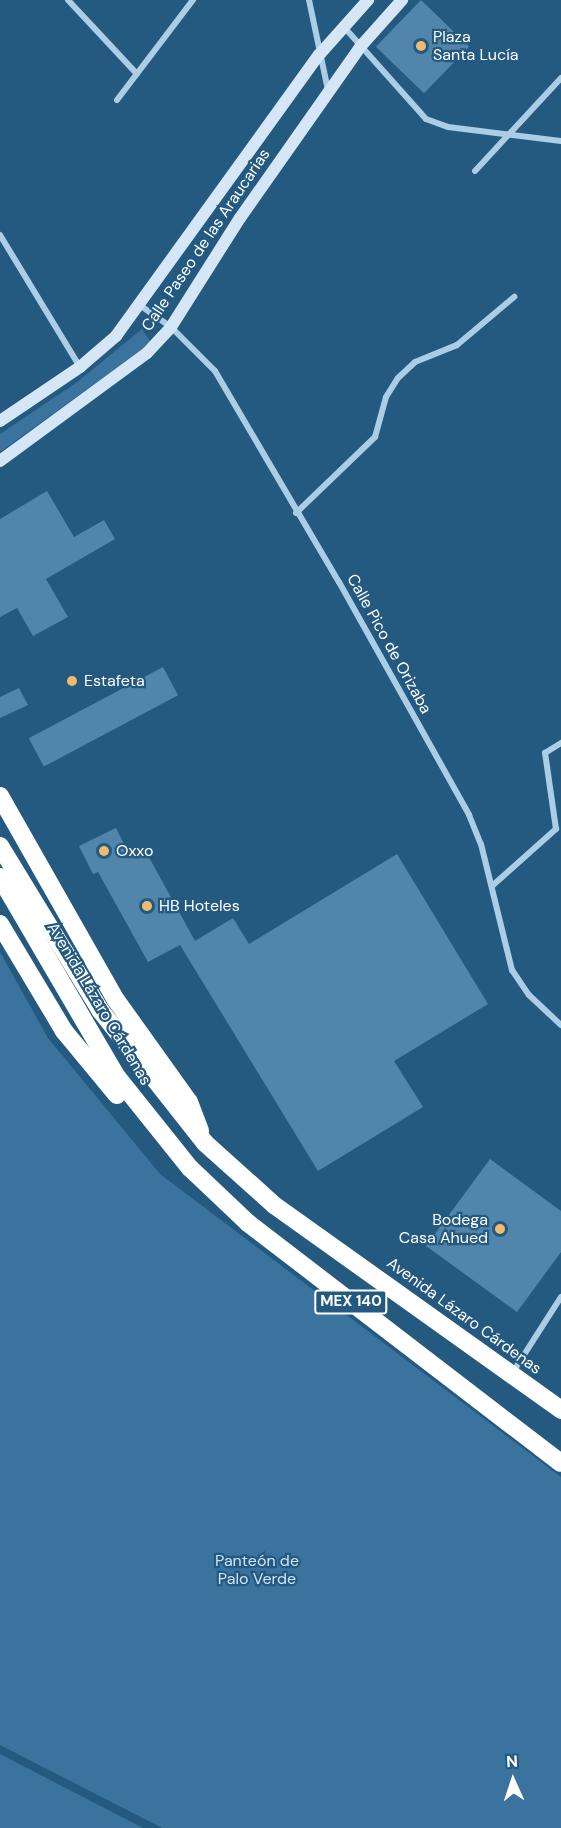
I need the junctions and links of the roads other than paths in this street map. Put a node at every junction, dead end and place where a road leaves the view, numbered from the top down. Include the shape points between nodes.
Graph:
1 (68, 0) edge
2 (193, 0) edge
3 (309, 0) edge
4 (368, 0) edge
5 (402, 0) edge
6 (344, 27) junction
7 (361, 46) junction
8 (319, 55) junction
9 (137, 74) junction
10 (561, 78) edge
11 (329, 93) junction
12 (117, 100) dead end
13 (508, 134) junction
14 (561, 141) edge
15 (475, 171) dead end
16 (0, 235) edge
17 (514, 297) dead end
18 (141, 306) junction
19 (171, 327) junction
20 (80, 367) junction
21 (0, 421) edge
22 (0, 460) edge
23 (296, 513) junction
24 (561, 742) edge
25 (0, 796) edge
26 (0, 846) edge
27 (0, 877) edge
28 (492, 886) junction
29 (0, 924) edge
30 (561, 1025) edge
31 (153, 1127) junction
32 (205, 1143) junction
33 (561, 1296) edge
34 (512, 1374) junction
35 (561, 1410) edge
36 (561, 1463) edge

1 - 9 street
2 - 9 street
3 - 8 street
4 - 6 main road, Calle Paseo de las Araucarias
5 - 7 main road, Calle Paseo de las Araucarias
6 - 7 street
6 - 8 main road, Calle Paseo de las Araucarias
7 - 11 main road, Calle Paseo de las Araucarias
7 - 13 street via 426,119 448,127
8 - 11 street
8 - 18 main road, Calle Paseo de las Araucarias
9 - 12 street
10 - 13 street
11 - 19 main road, Calle Paseo de las Araucarias via 240,218
13 - 14 street
13 - 15 street
16 - 20 street
17 - 23 street via 457,345 415,362 398,378 386,397 375,437
18 - 19 street, Calle Pico de Orizaba
18 - 20 main road, Calle Paseo de las Araucarias via 116,336
19 - 22 main road, Calle Paseo de las Araucarias via 147,353
19 - 23 street, Calle Pico de Orizaba via 215,371
20 - 21 main road, Calle Paseo de las Araucarias
23 - 28 street, Calle Pico de Orizaba via 339,582 469,815
24 - 28 street via 546,753 556,829
25 - 32 highway via 116,1000 189,1102
26 - 32 highway, Avenida Lázaro Cárdenas / MEX 140 via 100,1010
27 - 31 highway, Avenida Lázaro Cárdenas / MEX 140 via 117,1077
28 - 30 street, Calle Pico de Orizaba via 512,970 529,995
29 - 31 highway via 64,1031 119,1097
31 - 36 highway, Avenida Lázaro Cárdenas / MEX 140 via 248,1222
32 - 34 highway, Avenida Lázaro Cárdenas / MEX 140 via 274,1205
33 - 34 street
34 - 35 highway, Avenida Lázaro Cárdenas / MEX 140

